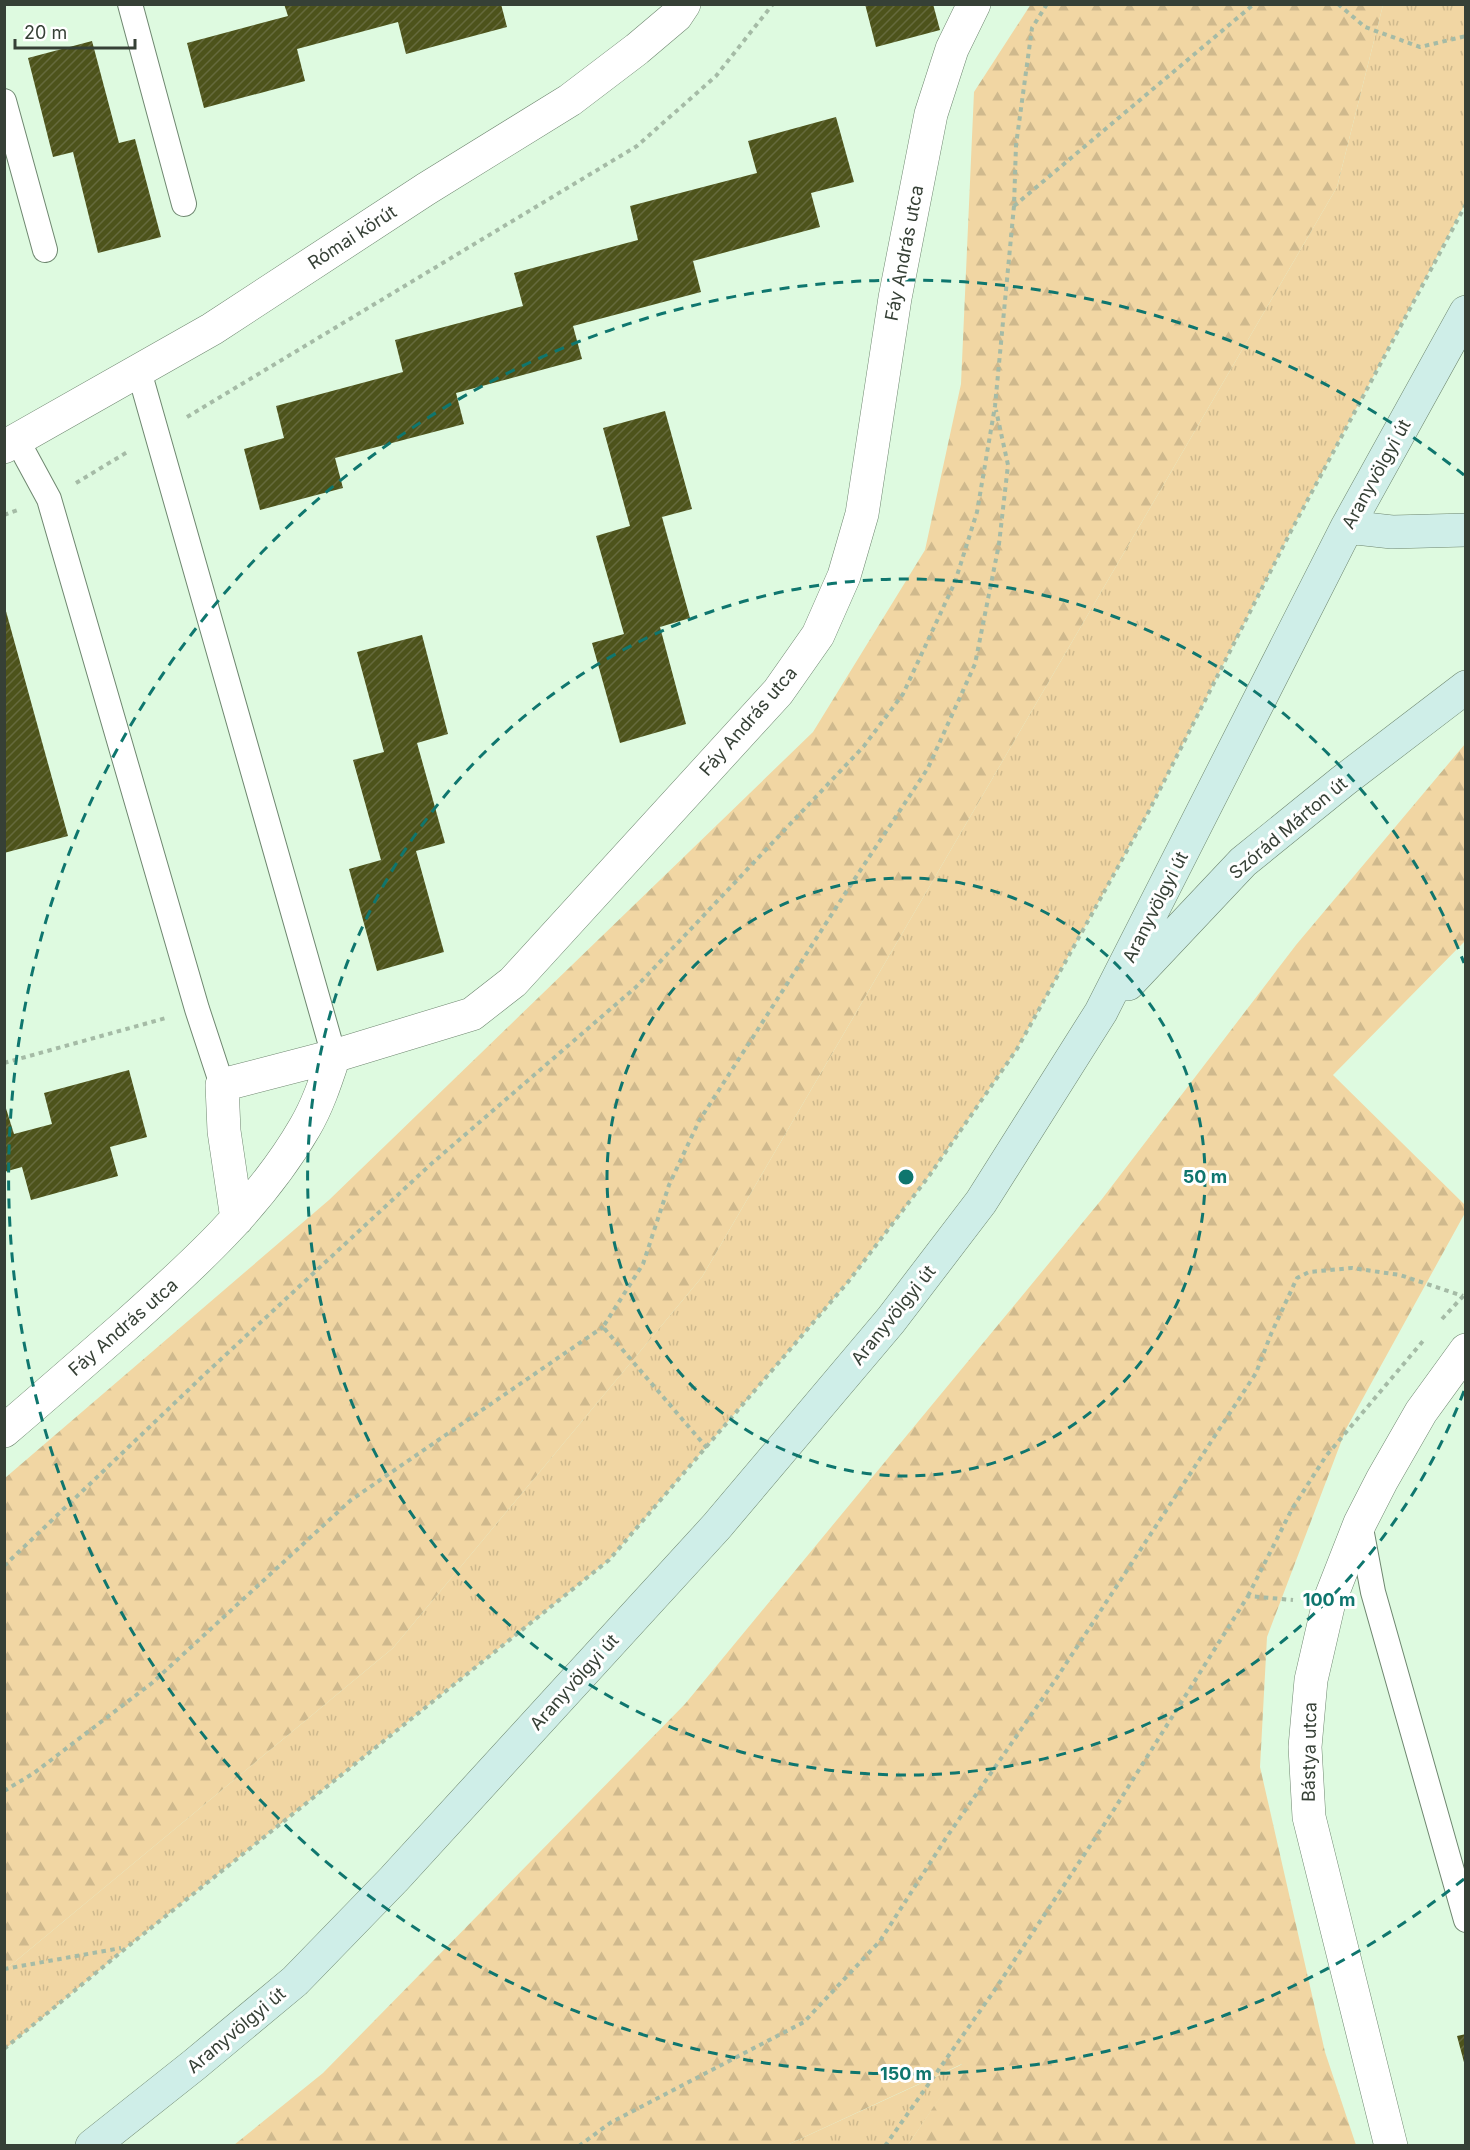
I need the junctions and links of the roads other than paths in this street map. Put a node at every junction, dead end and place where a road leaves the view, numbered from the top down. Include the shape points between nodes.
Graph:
1 (130, 4) edge
2 (684, 4) edge
3 (974, 4) edge
4 (4, 101) edge
5 (184, 204) dead end
6 (45, 250) dead end
7 (1466, 312) edge
8 (139, 371) junction
9 (11, 443) edge
10 (1347, 527) junction
11 (1466, 530) edge
12 (1466, 687) edge
13 (1101, 1012) junction
14 (334, 1056) junction
15 (222, 1085) junction
16 (237, 1219) junction
17 (1466, 1350) edge
18 (4, 1431) edge
19 (1360, 1523) junction
20 (1466, 1920) edge
21 (92, 2145) edge
22 (1391, 2145) edge

1 - 5 lane
2 - 8 street, Római körút via 676,16 637,49 570,100 212,329
3 - 14 street, Fáy András utca via 952,49 931,114 895,298 862,514 844,576 818,635 778,692 513,982 472,1014
4 - 6 lane
7 - 10 street, Aranyvölgyi út
8 - 9 street, Római körút
8 - 14 lane
9 - 15 lane via 49,499
10 - 11 street via 1392,532
10 - 13 street, Aranyvölgyi út
12 - 13 street, Szórád Márton út via 1243,862
13 - 21 street, Aranyvölgyi út via 981,1202 891,1320 717,1526 295,1981
14 - 15 street, Fáy András utca
14 - 16 street, Fáy András utca via 307,1125 284,1161
15 - 16 street via 224,1131
16 - 18 street, Fáy András utca via 184,1273
17 - 19 street, Bástya utca via 1421,1412
19 - 20 lane via 1373,1593
19 - 22 street, Bástya utca via 1329,1602 1311,1680 1305,1747 1309,1817

